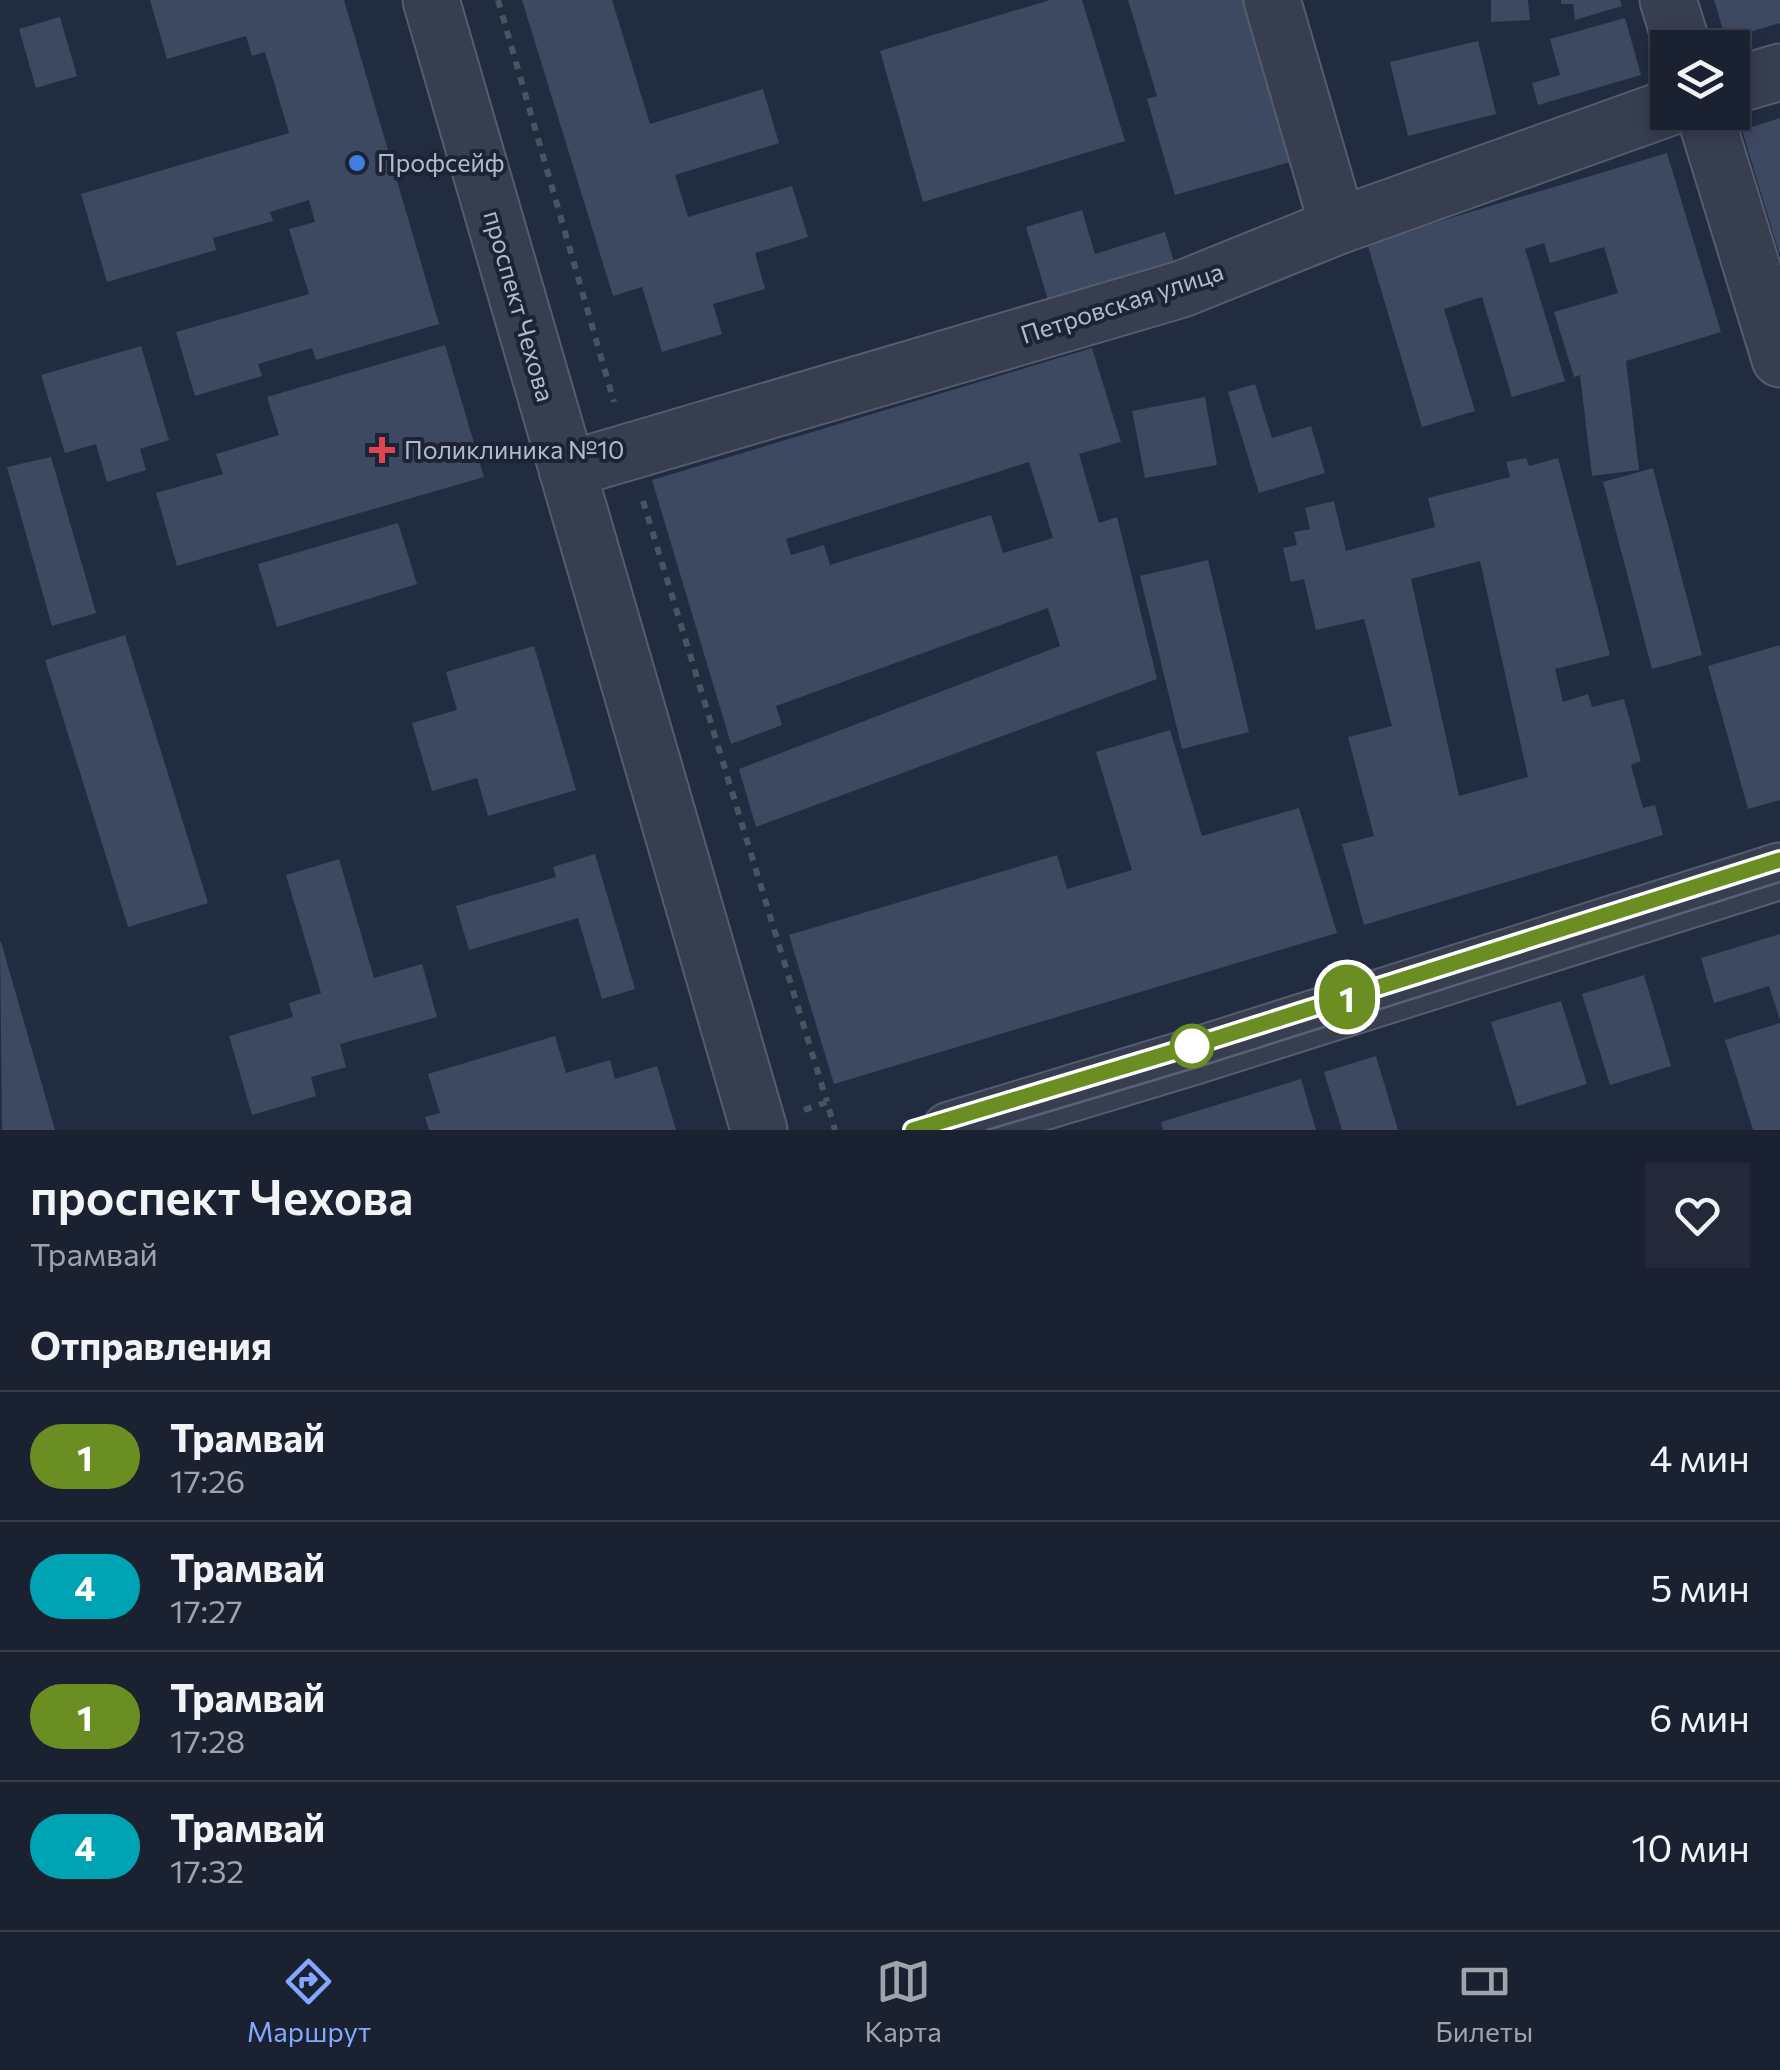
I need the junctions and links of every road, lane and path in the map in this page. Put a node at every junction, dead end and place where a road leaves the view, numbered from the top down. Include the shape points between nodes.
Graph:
1 (430, 0) edge
2 (498, 0) edge
3 (1272, 0) edge
4 (1668, 0) edge
5 (1678, 30) edge
6 (1780, 72) edge
7 (1750, 81) edge
8 (1650, 114) edge
9 (1710, 130) edge
10 (1338, 226) junction
11 (1780, 358) edge
12 (628, 451) junction
13 (567, 470) junction
14 (1780, 871) edge
15 (827, 1102) dead end
16 (759, 1130) edge
17 (950, 1130) edge

1 - 13 street, проспект Чехова
2 - 12 path
3 - 10 street
4 - 5 street
6 - 7 street
8 - 10 street, Петровская улица
9 - 11 street
10 - 12 street, Петровская улица via 1182,288
12 - 13 street, Петровская улица
12 - 15 path
13 - 16 street, проспект Чехова
14 - 17 street

